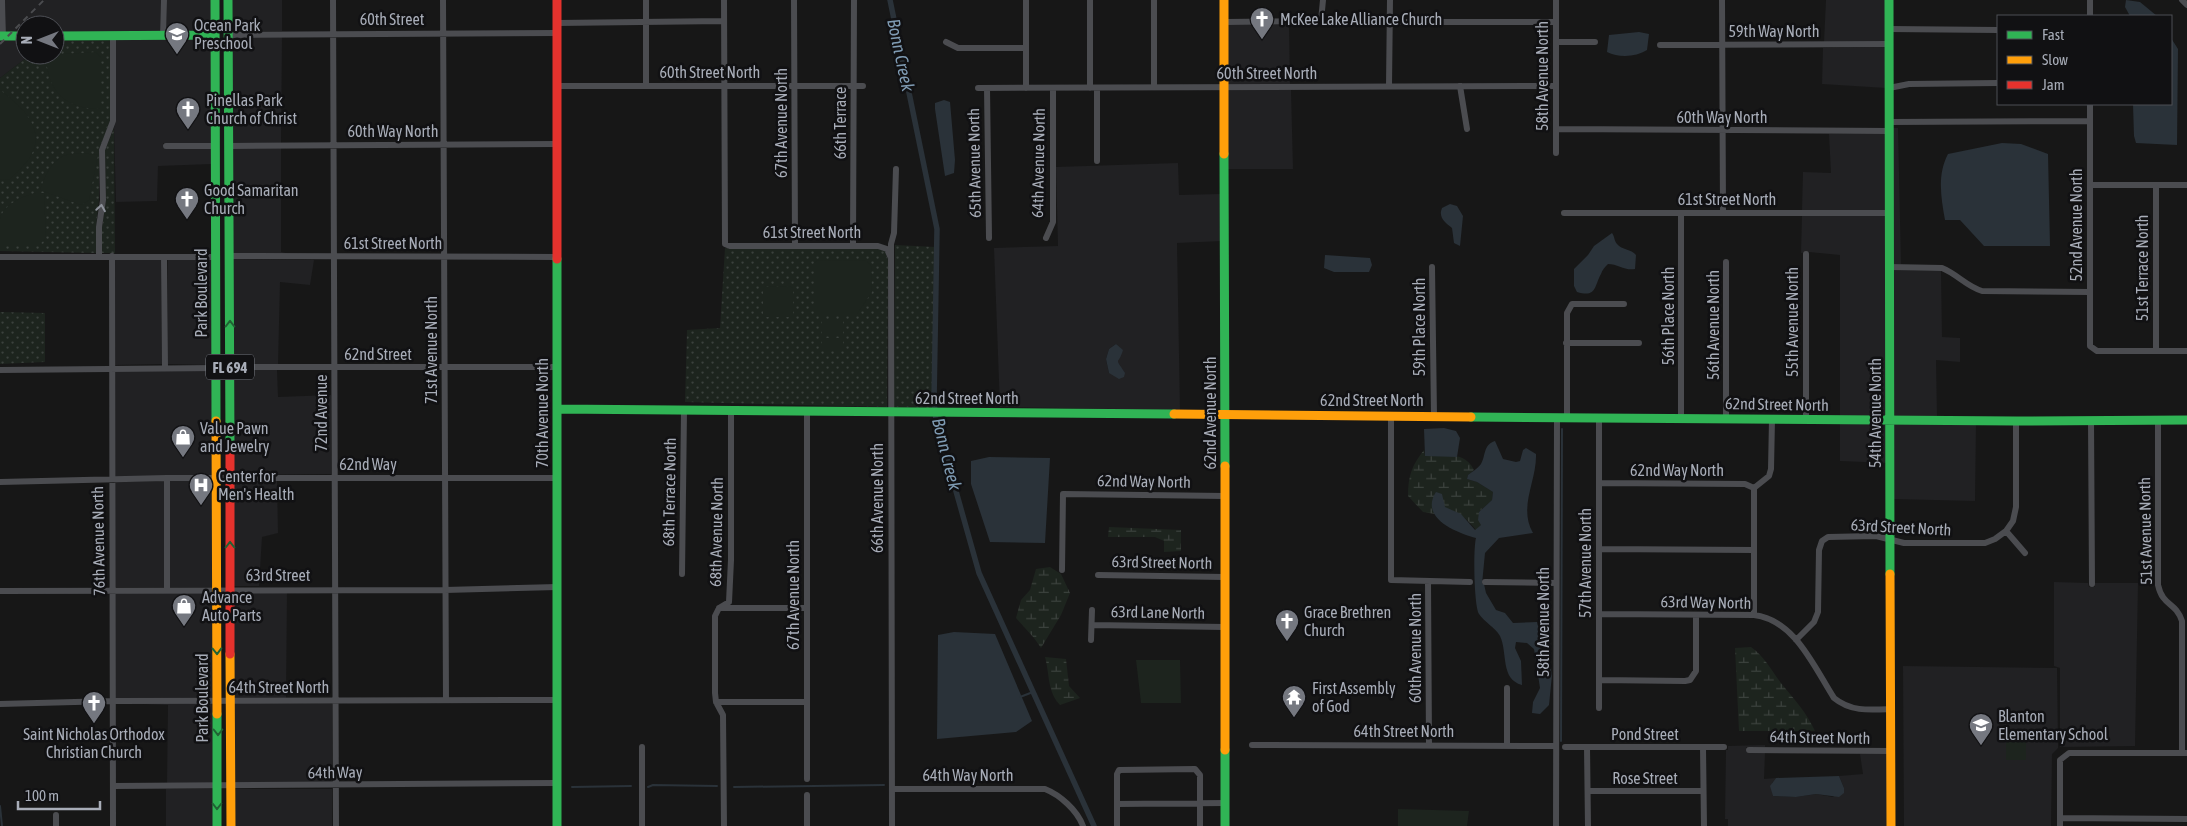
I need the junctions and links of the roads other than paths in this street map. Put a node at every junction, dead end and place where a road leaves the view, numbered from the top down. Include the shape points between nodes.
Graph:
1 (2, 0) edge
2 (164, 0) edge
3 (216, 0) edge
4 (228, 0) edge
5 (333, 0) edge
6 (443, 0) edge
7 (557, 0) edge
8 (646, 0) edge
9 (724, 0) edge
10 (794, 0) edge
11 (854, 0) edge
12 (1026, 0) edge
13 (1090, 0) edge
14 (1154, 0) edge
15 (1224, 0) edge
16 (1323, 0) edge
17 (1390, 0) edge
18 (1556, 0) edge
19 (1722, 0) edge
20 (1889, 0) edge
21 (2090, 0) edge
22 (2182, 0) edge
23 (2187, 5) edge
24 (2090, 15) edge
25 (1, 16) edge
26 (724, 21) junction
27 (646, 22) junction
28 (1224, 22) junction
29 (1390, 22) junction
30 (1556, 22) junction
31 (557, 23) junction
32 (1889, 29) junction
33 (1997, 30) edge
34 (444, 33) junction
35 (557, 33) junction
36 (228, 34) junction
37 (333, 34) junction
38 (215, 35) junction
39 (1, 36) edge
40 (15, 36) edge
41 (65, 36) edge
42 (113, 36) junction
43 (163, 36) junction
44 (946, 42) dead end
45 (1556, 42) junction
46 (1595, 42) dead end
47 (1889, 44) junction
48 (1660, 45) dead end
49 (1722, 45) junction
50 (1026, 48) junction
51 (229, 74) junction
52 (1997, 83) edge
53 (557, 86) junction
54 (646, 86) junction
55 (724, 86) junction
56 (795, 86) junction
57 (854, 86) junction
58 (864, 86) dead end
59 (1389, 86) junction
60 (1460, 86) junction
61 (1555, 86) junction
62 (1154, 87) junction
63 (1224, 87) junction
64 (978, 88) dead end
65 (987, 88) junction
66 (1026, 88) junction
67 (1053, 88) junction
68 (1094, 88) junction
69 (1889, 88) junction
70 (2090, 105) edge
71 (216, 110) junction
72 (2090, 121) junction
73 (1889, 126) junction
74 (1467, 129) dead end
75 (1556, 129) junction
76 (1722, 131) junction
77 (557, 144) junction
78 (333, 145) junction
79 (444, 145) junction
80 (166, 146) dead end
81 (216, 146) junction
82 (229, 146) junction
83 (1556, 153) dead end
84 (1097, 161) dead end
85 (896, 169) dead end
86 (229, 181) junction
87 (2090, 185) junction
88 (2187, 185) edge
89 (2156, 186) junction
90 (1564, 213) dead end
91 (1681, 213) junction
92 (1723, 213) junction
93 (1890, 213) junction
94 (216, 222) junction
95 (989, 238) dead end
96 (1046, 238) dead end
97 (853, 245) junction
98 (795, 246) junction
99 (1806, 254) dead end
100 (99, 256) junction
101 (112, 256) junction
102 (229, 256) junction
103 (0, 257) edge
104 (164, 257) junction
105 (216, 257) junction
106 (334, 257) junction
107 (445, 257) junction
108 (557, 257) junction
109 (892, 259) junction
110 (1726, 262) dead end
111 (1432, 267) dead end
112 (1890, 267) junction
113 (2090, 292) junction
114 (229, 297) junction
115 (1624, 304) dead end
116 (216, 331) junction
117 (1566, 343) junction
118 (1639, 343) dead end
119 (2156, 351) junction
120 (2187, 351) edge
121 (165, 367) junction
122 (230, 367) junction
123 (557, 367) junction
124 (111, 368) junction
125 (216, 368) junction
126 (334, 368) junction
127 (445, 368) junction
128 (0, 370) edge
129 (230, 401) junction
130 (557, 409) junction
131 (684, 410) junction
132 (731, 411) junction
133 (806, 412) junction
134 (891, 412) junction
135 (1225, 414) junction
136 (1434, 416) junction
137 (1391, 417) junction
138 (1557, 418) junction
139 (1567, 418) junction
140 (1599, 418) junction
141 (1681, 418) junction
142 (1726, 419) junction
143 (1772, 419) junction
144 (1806, 420) junction
145 (1890, 420) junction
146 (2091, 420) junction
147 (2158, 420) junction
148 (2187, 420) edge
149 (2016, 421) junction
150 (167, 478) junction
151 (217, 478) junction
152 (230, 478) junction
153 (334, 478) junction
154 (445, 478) junction
155 (557, 478) junction
156 (111, 480) junction
157 (0, 482) edge
158 (1599, 483) junction
159 (1754, 488) junction
160 (1225, 496) junction
161 (2006, 531) junction
162 (1890, 539) junction
163 (1599, 549) junction
164 (1754, 550) junction
165 (2026, 553) dead end
166 (1062, 570) dead end
167 (682, 574) dead end
168 (1098, 575) dead end
169 (1224, 577) junction
170 (1428, 582) junction
171 (1470, 582) dead end
172 (1486, 582) dead end
173 (1556, 582) junction
174 (2092, 584) dead end
175 (557, 587) junction
176 (217, 589) junction
177 (230, 589) junction
178 (335, 589) junction
179 (112, 590) junction
180 (167, 590) junction
181 (445, 590) junction
182 (0, 591) edge
183 (719, 608) junction
184 (807, 608) junction
185 (1092, 610) dead end
186 (1599, 614) junction
187 (1754, 615) junction
188 (1696, 616) junction
189 (1092, 625) junction
190 (1224, 627) junction
191 (1091, 640) dead end
192 (1796, 640) junction
193 (1599, 680) junction
194 (1507, 688) dead end
195 (446, 700) junction
196 (557, 700) junction
197 (112, 701) junction
198 (218, 701) junction
199 (231, 701) junction
200 (335, 701) junction
201 (716, 702) junction
202 (807, 702) junction
203 (0, 704) edge
204 (1599, 708) dead end
205 (1891, 709) junction
206 (1252, 745) dead end
207 (1428, 745) junction
208 (1507, 746) junction
209 (1556, 746) junction
210 (642, 747) dead end
211 (1565, 747) dead end
212 (1587, 747) junction
213 (1724, 747) dead end
214 (1703, 748) junction
215 (1749, 750) dead end
216 (1891, 751) junction
217 (2185, 753) edge
218 (807, 779) dead end
219 (557, 783) junction
220 (113, 786) junction
221 (230, 786) junction
222 (335, 786) junction
223 (217, 787) junction
224 (892, 789) junction
225 (1588, 791) junction
226 (1703, 792) junction
227 (807, 795) dead end
228 (1200, 803) junction
229 (1225, 803) junction
230 (1117, 804) junction
231 (56, 815) dead end
232 (2060, 818) junction
233 (2187, 819) edge
234 (56, 826) edge
235 (113, 826) edge
236 (218, 826) edge
237 (231, 826) edge
238 (336, 826) edge
239 (557, 826) edge
240 (642, 826) edge
241 (724, 826) edge
242 (807, 826) edge
243 (892, 826) edge
244 (1083, 826) edge
245 (1116, 826) edge
246 (1200, 826) edge
247 (1225, 826) edge
248 (1556, 826) edge
249 (1588, 826) edge
250 (1704, 826) edge
251 (1891, 826) edge
252 (2060, 826) edge

1 - 25 street
2 - 43 street
3 - 36 street via 221,8 223,30
3 - 38 street, Park Boulevard / FL 694
4 - 36 street, Park Boulevard / FL 694
5 - 37 street, 72nd Avenue
6 - 34 street, 71st Avenue North
7 - 31 street, 70th Avenue North
8 - 27 street
9 - 26 street
10 - 56 street, 67th Avenue North
11 - 57 street, 66th Terrace
12 - 50 street
13 - 68 street
14 - 62 street
15 - 28 street, 62nd Avenue North
16 - 28 street via 1321,21
17 - 29 street
18 - 30 street, 58th Avenue North
19 - 49 street
20 - 32 street, 54th Avenue North
21 - 24 street
22 - 23 street
25 - 39 street
26 - 27 street
26 - 55 street
27 - 31 street
27 - 54 street
28 - 63 street, 62nd Avenue North
29 - 30 street
29 - 59 street
30 - 45 street, 58th Avenue North
31 - 35 street, 70th Avenue North
32 - 33 street
32 - 47 street, 54th Avenue North
34 - 35 street, 60th Street
34 - 37 street, 60th Street
34 - 79 street, 71st Avenue North
35 - 53 street, 70th Avenue North
36 - 37 street, 60th Street
36 - 51 street, Park Boulevard / FL 694
37 - 78 street, 72nd Avenue
38 - 43 street
38 - 51 street via 220,40
38 - 71 street, Park Boulevard / FL 694
39 - 40 street
41 - 42 street
42 - 43 street
100 -> 42 street via 102,150 113,121
44 - 50 street via 958,48
45 - 46 street
45 - 61 street, 58th Avenue North
47 - 49 street, 59th Way North
47 - 69 street, 54th Avenue North
48 - 49 street, 59th Way North
49 - 76 street
50 - 66 street
51 - 82 street, Park Boulevard / FL 694
52 - 69 street via 1909,84
53 - 54 street, 60th Street North
53 - 77 street, 70th Avenue North
54 - 55 street, 60th Street North
55 - 56 street, 60th Street North
55 - 98 street, 61st Street North via 725,244
56 - 57 street, 60th Street North
56 - 98 street, 67th Avenue North
57 - 58 street, 60th Street North
57 - 97 street, 66th Terrace
59 - 60 street, 60th Street North
59 - 63 street, 60th Street North
60 - 61 street, 60th Street North
60 - 74 street
61 - 75 street, 58th Avenue North
62 - 63 street, 60th Street North
62 - 68 street, 60th Street North
63 - 135 street, 62nd Avenue North
64 - 65 street, 60th Street North
65 - 66 street, 60th Street North
65 - 95 street, 65th Avenue North
66 - 67 street, 60th Street North
67 - 68 street, 60th Street North
67 - 96 street, 64th Avenue North via 1052,222
68 - 84 street
69 - 73 street, 54th Avenue North
70 - 72 street, 52nd Avenue North
71 - 81 street, Park Boulevard / FL 694
71 - 82 street via 223,138
72 - 73 street
72 - 87 street, 52nd Avenue North
73 - 76 street, 60th Way North
73 - 93 street, 54th Avenue North
75 - 76 street, 60th Way North
75 - 83 street, 58th Avenue North
76 - 92 street
77 - 79 street, 60th Way North
77 - 108 street, 70th Avenue North
78 - 79 street, 60th Way North
78 - 82 street, 60th Way North
78 - 106 street, 72nd Avenue
79 - 107 street, 71st Avenue North
80 - 81 street
81 - 86 street via 223,174
81 - 94 street, Park Boulevard / FL 694
82 - 86 street, Park Boulevard / FL 694
85 - 109 street, 66th Avenue North
86 - 102 street, Park Boulevard / FL 694
87 - 89 street
87 - 113 street, 52nd Avenue North
88 - 89 street
89 - 119 street, 51st Terrace North
90 - 91 street, 61st Street North
91 - 92 street, 61st Street North
91 - 141 street, 56th Place North
92 - 93 street, 61st Street North
93 - 112 street, 54th Avenue North
94 - 102 street via 221,231 223,249
94 - 105 street, Park Boulevard / FL 694
97 - 98 street, 61st Street North
97 - 109 street, 61st Street North via 887,249
99 - 144 street, 55th Avenue North
100 - 101 street
100 - 103 street
101 - 104 street
101 - 124 street, 76th Avenue North
102 - 106 street, 61st Street North
102 - 114 street, Park Boulevard / FL 694
104 - 105 street
104 - 121 street
105 - 114 street via 222,266 222,279
105 - 116 street, Park Boulevard / FL 694
106 - 107 street, 61st Street North
106 - 126 street, 72nd Avenue
107 - 108 street, 61st Street North
107 - 127 street, 71st Avenue North
108 - 123 street, 70th Avenue North
109 - 134 street, 66th Avenue North
110 - 142 street, 56th Avenue North
111 - 136 street, 59th Place North
112 - 113 street via 1942,268 1970,287 1982,291
112 - 145 street, 54th Avenue North
113 - 119 street, 52nd Avenue North via 2090,346 2097,351
122 -> 114 street, Park Boulevard / FL 694
115 - 117 street via 1572,304 1567,313
116 - 122 street via 224,359
116 - 125 street, Park Boulevard / FL 694
117 - 118 street
117 - 139 street
119 - 120 street
121 - 124 street
121 - 125 street
122 - 126 street, 62nd Street
122 - 129 street, Park Boulevard / FL 694
123 - 127 street, 62nd Street
123 - 130 street, 70th Avenue North
124 - 128 street
124 - 156 street, 76th Avenue North
125 - 129 street via 223,375 223,390
125 - 151 street, Park Boulevard / FL 694
126 - 127 street, 62nd Street
126 - 153 street, 72nd Avenue
127 - 154 street, 71st Avenue North
129 - 152 street, Park Boulevard / FL 694
130 - 131 street, 62nd Street North
130 - 155 street, 70th Avenue North
131 - 132 street, 62nd Street North
131 - 167 street, 68th Terrace North
132 - 133 street, 62nd Street North
132 - 183 street, 68th Avenue North via 729,602
133 - 134 street, 62nd Street North
133 - 184 street, 67th Avenue North
134 - 135 street, 62nd Street North
134 - 224 street, 66th Avenue North
135 - 137 street, 62nd Street North
135 - 160 street, 62nd Avenue North
136 - 137 street, 62nd Street North
136 - 138 street, 62nd Street North
137 - 170 street, 60th Avenue North via 1391,580
138 - 139 street, 62nd Street North
138 - 173 street, 58th Avenue North
139 - 140 street, 62nd Street North
140 - 141 street, 62nd Street North
140 - 158 street, 57th Avenue North
141 - 142 street, 62nd Street North
142 - 143 street, 62nd Street North
143 - 144 street, 62nd Street North
143 - 159 street via 1771,469 1769,476
144 - 145 street, 62nd Street North
145 - 149 street, 62nd Street North
145 - 162 street, 54th Avenue North
146 - 147 street, 62nd Street North
146 - 149 street, 62nd Street North
146 - 174 street
147 - 148 street, 62nd Street North
147 - 217 street, 51st Avenue North via 2158,585 2160,596 2179,612 2182,621
149 - 161 street via 2016,507 2013,521
150 - 151 street, 62nd Way
150 - 156 street, 62nd Way
150 - 180 street
151 - 152 street, 62nd Way
151 - 176 street, Park Boulevard / FL 694
152 - 153 street, 62nd Way
177 -> 152 street, Park Boulevard / FL 694
153 - 154 street, 62nd Way
153 - 178 street, 72nd Avenue
154 - 155 street, 62nd Way
154 - 181 street, 71st Avenue North
155 - 175 street, 70th Avenue North
156 - 157 street, 62nd Way
156 - 179 street, 76th Avenue North
158 - 159 street, 62nd Way North via 1745,484
158 - 163 street, 57th Avenue North
159 - 164 street
160 - 166 street, 62nd Way North via 1064,494
160 - 169 street, 62nd Avenue North
161 - 162 street, 63rd Street North via 1995,539 1974,544 1904,544
161 - 165 street
162 - 192 street, 63rd Street North via 1876,536 1828,537 1822,541 1818,612 1814,622
162 - 205 street, 54th Avenue North
163 - 164 street
163 - 186 street, 57th Avenue North
164 - 187 street
168 - 169 street, 63rd Street North
169 - 190 street, 62nd Avenue North
170 - 171 street
170 - 207 street, 60th Avenue North
172 - 173 street
173 - 209 street, 58th Avenue North
175 - 181 street, 63rd Street
175 - 196 street, 70th Avenue North
176 - 177 street, 63rd Street
176 - 180 street, 63rd Street
176 -> 198 street, Park Boulevard / FL 694
177 - 178 street, 63rd Street
177 - 199 street, Park Boulevard / FL 694
178 - 181 street, 63rd Street
178 - 200 street, 72nd Avenue
179 - 180 street, 63rd Street
179 - 182 street, 63rd Street
179 - 197 street, 76th Avenue North
181 - 195 street, 71st Avenue North
183 - 184 street
183 - 201 street, 68th Avenue North via 715,616
184 - 202 street, 67th Avenue North
185 - 189 street, 63rd Lane North
186 - 188 street, 63rd Way North
186 - 193 street, 57th Avenue North
187 - 188 street, 63rd Way North
187 - 192 street, 63rd Way North via 1779,623
188 - 193 street via 1696,671 1690,680
189 - 190 street, 63rd Lane North
189 - 191 street, 63rd Lane North
190 - 229 street, 62nd Avenue North
192 - 205 street, 63rd Way North via 1841,704 1857,710
193 - 204 street, 57th Avenue North
194 - 208 street
195 - 196 street, 64th Street North
195 - 200 street, 64th Street North
196 - 219 street, 70th Avenue North
197 - 198 street, 64th Street North
197 - 203 street, 64th Street North
197 - 220 street, 76th Avenue North
198 - 199 street, 64th Street North
198 -> 223 street, Park Boulevard / FL 694
199 - 200 street, 64th Street North
199 - 221 street, Park Boulevard / FL 694
200 - 222 street, 72nd Avenue
201 - 202 street
201 - 241 street, 68th Avenue North via 723,715
202 - 218 street, 67th Avenue North
205 - 216 street, 54th Avenue North
206 - 207 street, 64th Street North
207 - 208 street, 64th Street North
208 - 209 street, 64th Street North
209 - 248 street, 58th Avenue North
210 - 240 street
211 - 212 street, Pond Street
212 - 214 street, Pond Street
212 - 225 street
213 - 214 street, Pond Street
214 - 226 street
215 - 216 street, 64th Street North
216 - 251 street, 54th Avenue North
217 - 232 street via 2069,753 2060,760
219 - 222 street, 64th Way
219 - 239 street, 70th Avenue North
220 - 223 street, 64th Way
220 - 235 street, 76th Avenue North
221 - 222 street, 64th Way
221 - 223 street, 64th Way
221 - 237 street, Park Boulevard / FL 694
222 - 238 street, 72nd Avenue
223 -> 236 street, Park Boulevard / FL 694
224 - 243 street, 66th Avenue North
224 - 244 street, 64th Way North via 1045,788 1063,800
225 - 226 street, Rose Street
225 - 249 street
226 - 250 street
227 - 242 street
228 - 229 street
228 - 230 street
228 - 230 street via 1200,775 1195,768 1119,770
228 - 246 street
229 - 247 street, 62nd Avenue North
230 - 245 street
231 - 234 street
232 - 233 street
232 - 252 street

